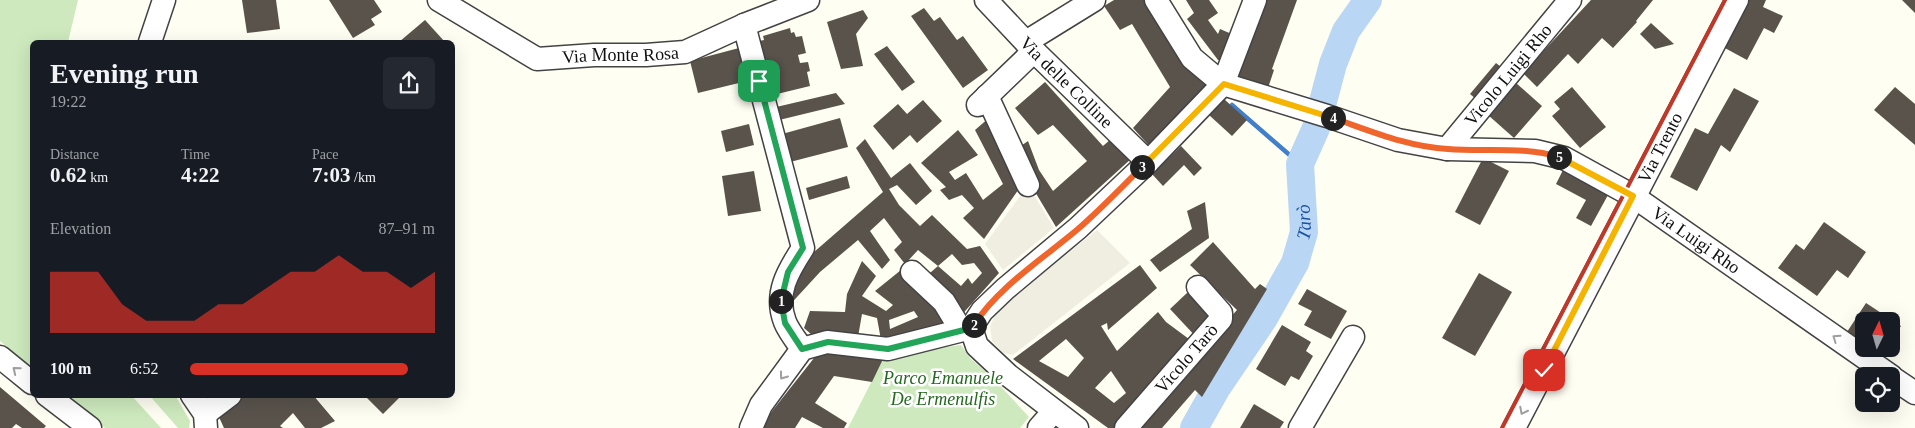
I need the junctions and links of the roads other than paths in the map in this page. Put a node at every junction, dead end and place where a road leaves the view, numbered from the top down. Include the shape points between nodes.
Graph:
1 (164, 0) edge
2 (439, 0) edge
3 (808, 0) edge
4 (986, 0) edge
5 (1094, 0) edge
6 (1156, 0) edge
7 (1255, 0) edge
8 (1570, 0) edge
9 (1737, 0) edge
10 (744, 25) junction
11 (151, 40) edge
12 (1030, 46) junction
13 (1224, 84) junction
14 (1468, 125) junction
15 (1446, 149) junction
16 (1503, 150) junction
17 (1148, 162) junction
18 (1028, 185) dead end
19 (1633, 196) junction
20 (912, 272) dead end
21 (1198, 287) dead end
22 (966, 329) junction
23 (1353, 337) dead end
24 (802, 349) junction
25 (0, 357) edge
26 (1878, 367) edge
27 (30, 381) edge
28 (1900, 382) edge
29 (1915, 393) edge
30 (52, 398) edge
31 (194, 398) edge
32 (227, 398) edge
33 (1054, 411) junction
34 (206, 421) edge
35 (82, 422) edge
36 (751, 428) edge
37 (1039, 428) edge
38 (1078, 428) edge
39 (1126, 428) edge
40 (1300, 428) edge
41 (1514, 428) edge

1 - 11 street
2 - 10 street, Via Monte Rosa via 537,59 685,52
3 - 10 street, Via Monte Rosa
4 - 12 street, Via delle Colline
5 - 12 street
6 - 13 street via 1192,58
7 - 13 street
8 - 14 street, Vicolo Luigi Rho
9 - 19 street, Via Trento
10 - 24 street via 803,248 788,272 780,300 785,323
12 - 17 street, Via delle Colline
12 - 18 street via 983,100
13 - 15 street, Via Luigi Rho via 1398,140
13 - 17 street
14 - 15 street, Vicolo Luigi Rho
14 - 16 street
15 - 16 street, Via Luigi Rho
16 - 19 street, Via Luigi Rho via 1535,151 1564,158
17 - 22 street
26 -> 19 street, Via Luigi Rho
19 -> 41 street, Via Trento
20 - 22 street via 944,302
21 - 39 street, Vicolo Tarò via 1221,313 1221,319
22 - 24 street via 888,349 828,342
22 - 33 street via 977,346 1008,375
23 - 40 street
24 -> 36 street via 761,405
27 -> 25 street
28 - 29 street, Via Luigi Rho
30 - 35 street
31 - 34 street
32 - 34 street
33 - 37 street
33 - 38 street

